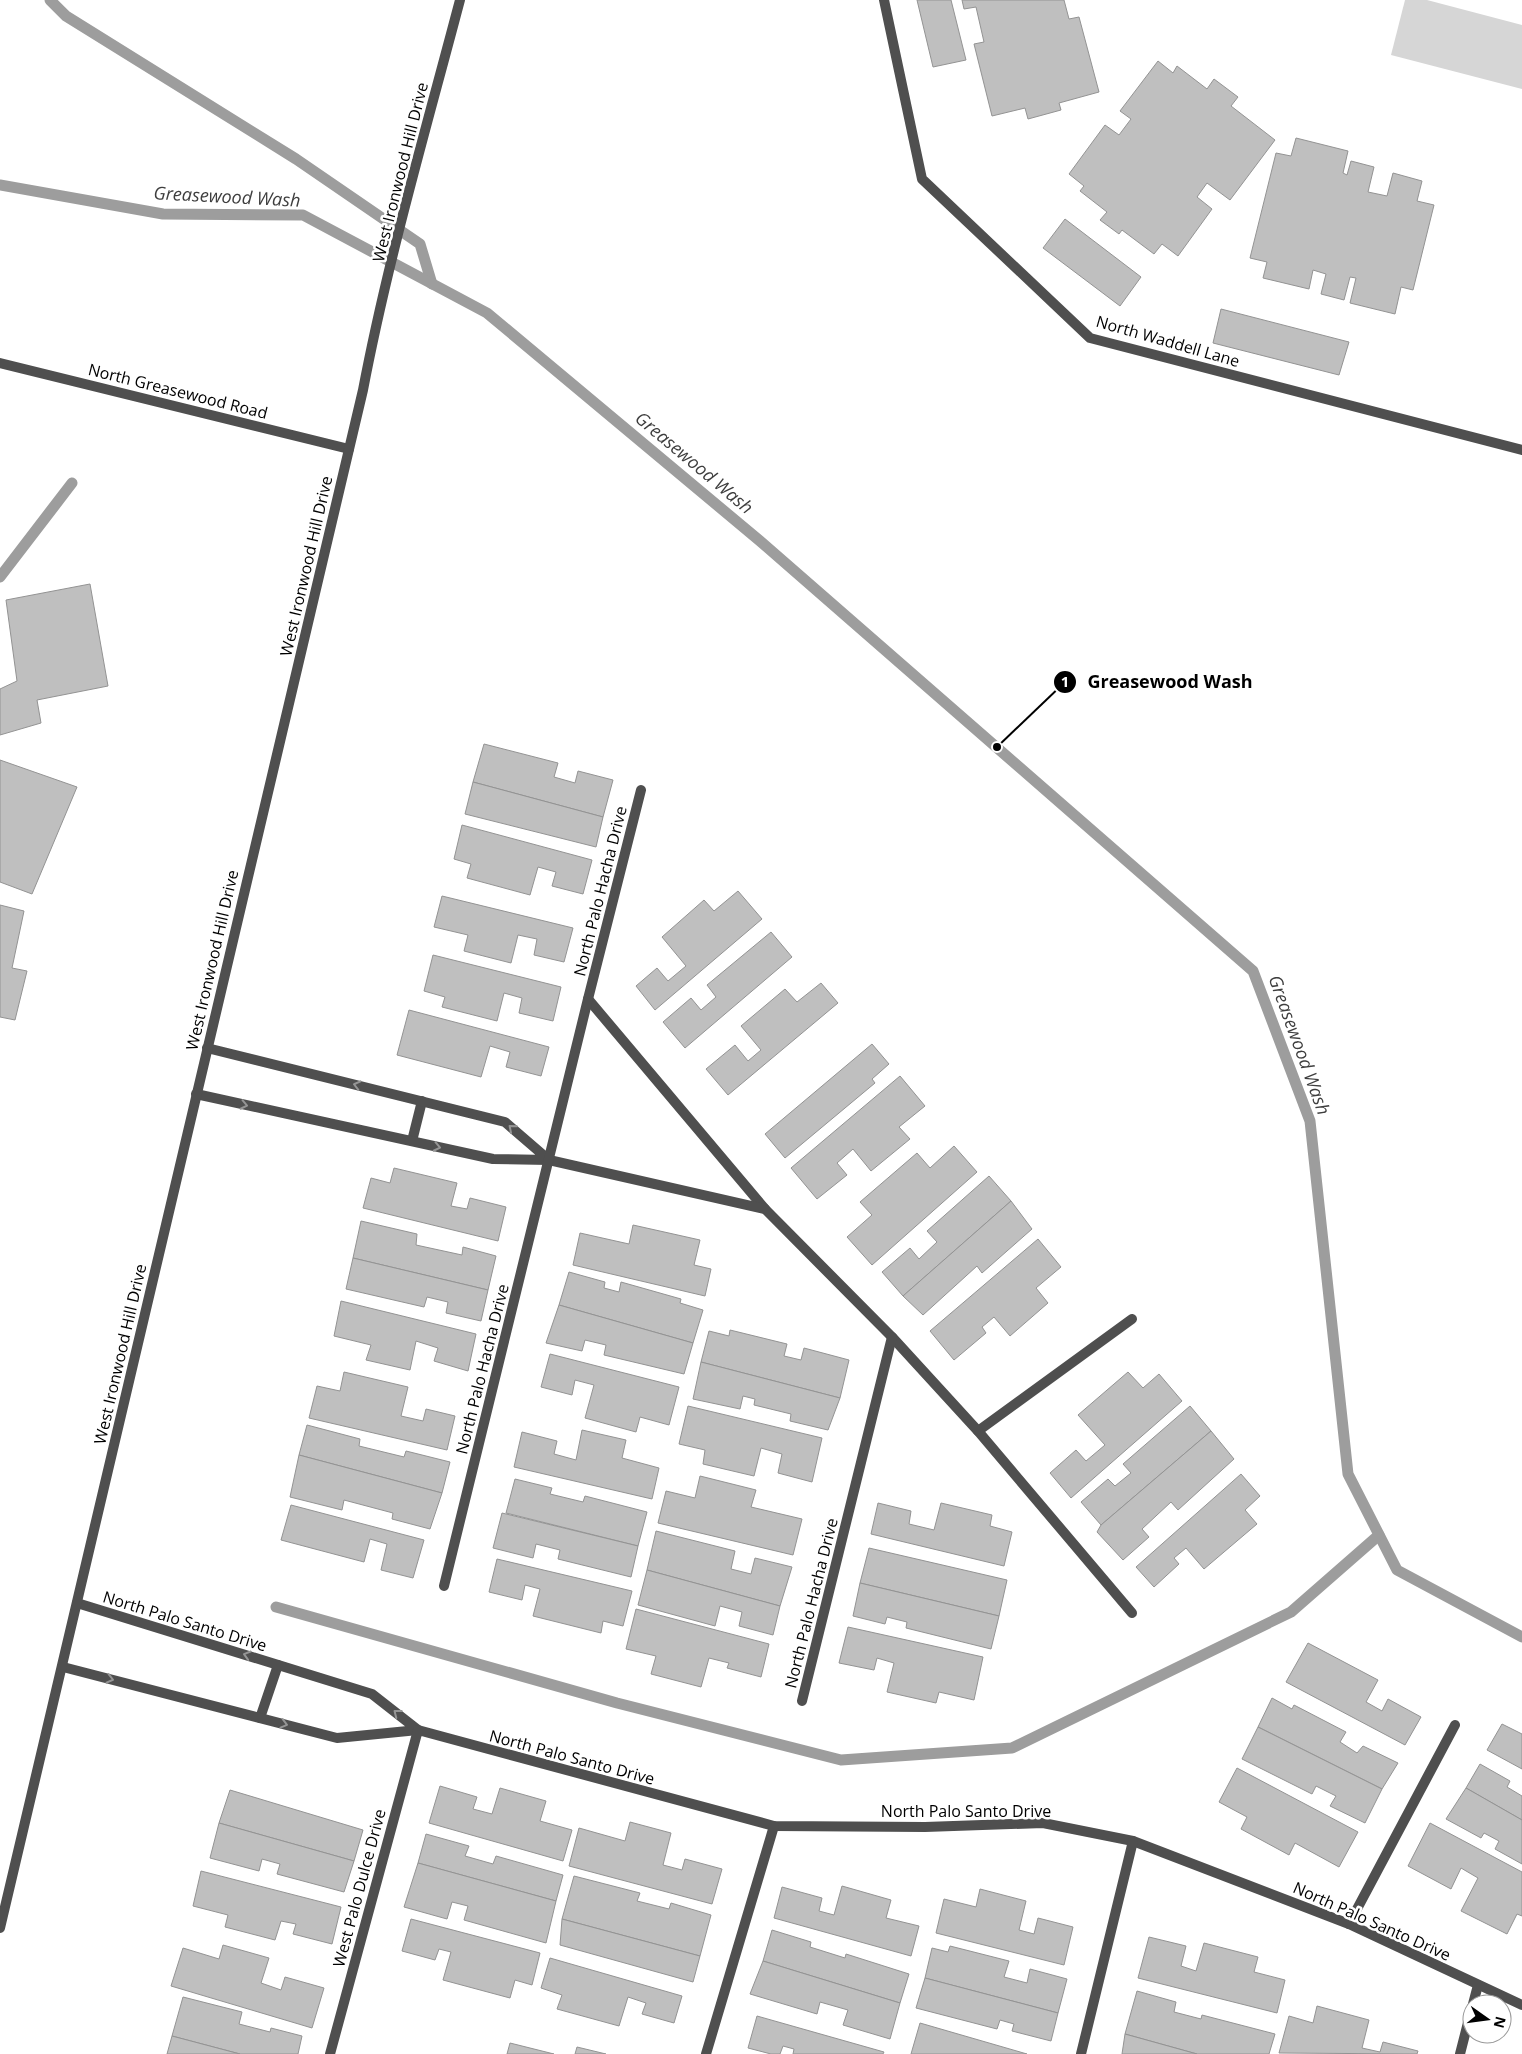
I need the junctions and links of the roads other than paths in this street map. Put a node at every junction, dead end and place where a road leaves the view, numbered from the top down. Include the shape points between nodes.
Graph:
1 (460, 0) edge
2 (884, 0) edge
3 (0, 362) edge
4 (349, 449) junction
5 (1522, 450) edge
6 (642, 790) dead end
7 (588, 999) junction
8 (207, 1048) junction
9 (196, 1094) junction
10 (422, 1101) junction
11 (412, 1141) junction
12 (549, 1160) junction
13 (765, 1209) junction
14 (1132, 1319) dead end
15 (892, 1337) junction
16 (978, 1432) junction
17 (444, 1586) dead end
18 (77, 1604) junction
19 (1132, 1613) dead end
20 (278, 1665) junction
21 (63, 1668) junction
22 (802, 1701) dead end
23 (260, 1718) junction
24 (1455, 1725) dead end
25 (418, 1730) junction
26 (774, 1826) junction
27 (1133, 1841) junction
28 (1349, 1924) junction
29 (0, 1928) edge
30 (1478, 1985) junction
31 (1475, 1994) edge
32 (1522, 2005) edge
33 (330, 2054) edge
34 (706, 2054) edge
35 (1081, 2054) edge

1 - 4 street, West Ironwood Hill Drive via 417,163
2 - 5 street, North Waddell Lane via 922,179 1090,338
3 - 4 street, North Greasewood Road
4 - 8 street, West Ironwood Hill Drive
6 - 7 street, North Palo Hacha Drive
7 - 12 street, North Palo Hacha Drive
7 - 13 street, North Palo Hacha Drive
8 - 9 street, West Ironwood Hill Drive
10 -> 8 street
9 -> 11 street
9 - 18 street, West Ironwood Hill Drive
10 - 11 street
12 -> 10 street via 505,1122
11 -> 12 street via 493,1159
12 - 13 street
12 - 17 street, North Palo Hacha Drive
13 - 15 street, North Palo Hacha Drive
14 - 16 street
15 - 16 street, North Palo Hacha Drive
15 - 22 street, North Palo Hacha Drive
16 - 19 street, North Palo Hacha Drive
20 -> 18 street, North Palo Santo Drive
18 - 21 street, West Ironwood Hill Drive
20 - 23 street
25 -> 20 street, North Palo Santo Drive via 372,1694
21 -> 23 street, North Palo Santo Drive
21 - 29 street, West Ironwood Hill Drive
23 -> 25 street, North Palo Santo Drive via 337,1738
24 - 28 street
25 - 26 street, North Palo Santo Drive
25 - 33 street, West Palo Dulce Drive
26 - 27 street, North Palo Santo Drive via 925,1827 1043,1823
26 - 34 street
27 - 28 street, North Palo Santo Drive
27 - 35 street
28 - 30 street, North Palo Santo Drive
30 - 31 street
30 - 32 street, North Palo Santo Drive

